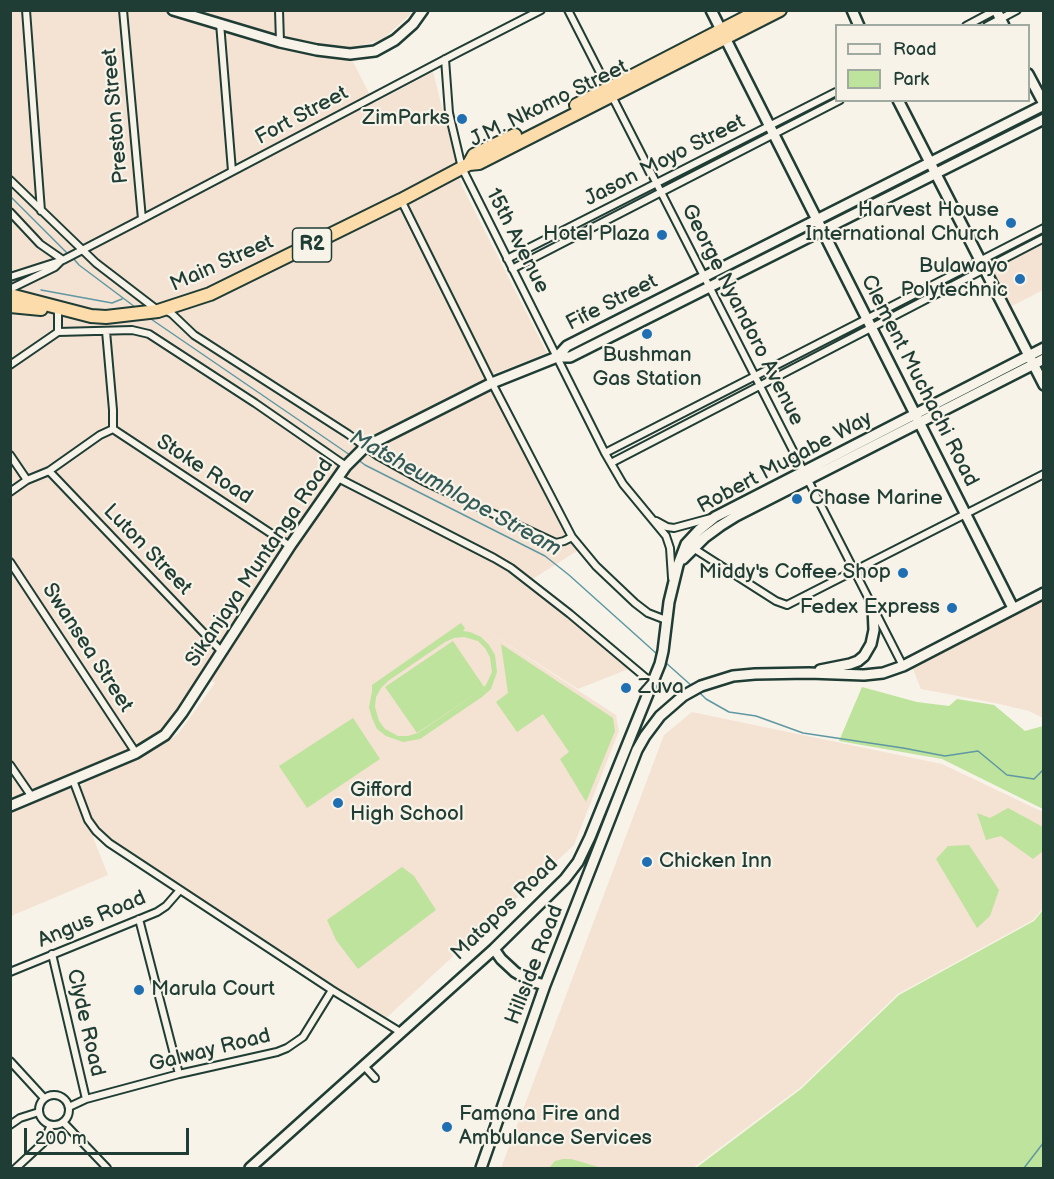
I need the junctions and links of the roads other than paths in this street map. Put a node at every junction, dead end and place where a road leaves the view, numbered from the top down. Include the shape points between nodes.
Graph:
1 (26, 10) edge
2 (123, 10) edge
3 (173, 10) edge
4 (279, 10) edge
5 (423, 10) edge
6 (541, 10) edge
7 (568, 10) edge
8 (711, 10) edge
9 (760, 10) edge
10 (780, 10) edge
11 (852, 10) edge
12 (1017, 10) edge
13 (999, 16) edge
14 (220, 23) junction
15 (858, 24) edge
16 (973, 24) edge
17 (723, 34) junction
18 (280, 42) junction
19 (446, 59) junction
20 (1030, 76) edge
21 (609, 92) junction
22 (835, 93) edge
23 (835, 102) edge
24 (899, 102) edge
25 (1044, 104) edge
26 (1044, 119) edge
27 (772, 130) junction
28 (930, 163) junction
29 (465, 166) junction
30 (232, 171) junction
31 (935, 174) junction
32 (10, 180) edge
33 (656, 183) junction
34 (661, 192) junction
35 (402, 200) junction
36 (41, 211) junction
37 (10, 212) edge
38 (142, 219) junction
39 (817, 220) junction
40 (1044, 228) edge
41 (822, 229) junction
42 (1044, 238) edge
43 (80, 250) junction
44 (64, 259) junction
45 (507, 259) junction
46 (982, 264) junction
47 (512, 268) junction
48 (10, 277) edge
49 (704, 277) junction
50 (709, 287) junction
51 (10, 289) edge
52 (10, 295) edge
53 (10, 306) edge
54 (58, 310) junction
55 (157, 311) junction
56 (78, 313) junction
57 (867, 318) junction
58 (872, 327) junction
59 (106, 331) junction
60 (58, 332) junction
61 (1044, 348) edge
62 (1029, 355) junction
63 (557, 357) junction
64 (1044, 359) edge
65 (10, 365) edge
66 (1033, 365) junction
67 (754, 376) junction
68 (492, 383) junction
69 (1044, 385) edge
70 (759, 386) junction
71 (918, 418) junction
72 (113, 429) junction
73 (363, 449) junction
74 (605, 453) junction
75 (10, 455) edge
76 (611, 463) junction
77 (347, 464) junction
78 (49, 471) junction
79 (1044, 474) edge
80 (805, 476) junction
81 (338, 478) junction
82 (27, 480) junction
83 (10, 492) edge
84 (966, 513) junction
85 (716, 517) junction
86 (650, 518) junction
87 (572, 537) junction
88 (290, 546) junction
89 (693, 548) junction
90 (10, 562) edge
91 (678, 565) junction
92 (854, 571) junction
93 (673, 582) junction
94 (1044, 593) edge
95 (873, 606) junction
96 (1013, 608) junction
97 (666, 620) junction
98 (222, 652) junction
99 (903, 666) junction
100 (809, 673) junction
101 (652, 684) junction
102 (136, 753) junction
103 (10, 765) edge
104 (73, 780) junction
105 (32, 798) junction
106 (10, 806) edge
107 (180, 890) junction
108 (139, 919) junction
109 (494, 949) junction
110 (52, 954) junction
111 (10, 972) edge
112 (545, 985) junction
113 (333, 990) junction
114 (402, 1033) junction
115 (10, 1061) edge
116 (364, 1066) junction
117 (179, 1074) junction
118 (375, 1078) dead end
119 (44, 1098) junction
120 (86, 1099) junction
121 (69, 1107) junction
122 (39, 1112) junction
123 (63, 1122) junction
124 (10, 1125) edge
125 (51, 1125) junction
126 (16, 1168) edge
127 (107, 1168) edge
128 (249, 1168) edge
129 (481, 1168) edge

1 - 36 street
2 - 38 street, Preston Street
3 - 14 street
4 - 18 street
5 - 18 street via 395,40 368,53 333,53
6 - 19 street, Fort Street
7 - 21 street, George Nyandoro Avenue
8 - 17 street, Clement Muchachi Road
9 - 17 highway, J.M. Nkomo Street / R2
10 - 17 highway, J.M. Nkomo Street / R2
11 - 15 street
12 - 13 street
13 - 16 street
14 - 18 street
14 - 30 street
17 - 21 highway, J.M. Nkomo Street / R2
17 - 27 street, Clement Muchachi Road
19 - 29 street, 15th Avenue via 449,113
19 - 30 street, Fort Street
20 - 25 street
21 - 29 highway, J.M. Nkomo Street / R2 via 479,163
21 - 33 street, George Nyandoro Avenue
22 - 27 street, Jason Moyo Street
23 - 27 street, Jason Moyo Street
24 - 28 street
25 - 28 street, Fife Street
26 - 31 street, Fife Street
27 - 33 street, Jason Moyo Street
27 - 34 street, Jason Moyo Street
27 - 39 street, Clement Muchachi Road
28 - 31 street
28 - 39 street, Fife Street
29 - 35 highway, Main Street / R2
29 - 45 street, 15th Avenue
30 - 38 street, Fort Street
31 - 41 street, Fife Street
31 - 46 street
32 - 36 street
33 - 34 street, George Nyandoro Avenue
33 - 45 street, Jason Moyo Street
34 - 47 street, Jason Moyo Street
34 - 49 street, George Nyandoro Avenue
35 - 55 highway, Main Street / R2 via 210,294
35 - 68 street
36 - 43 street
37 - 44 street via 40,244
38 - 43 street, Fort Street
39 - 41 street, Clement Muchachi Road
39 - 49 street, Fife Street
40 - 46 street
41 - 50 street, Fife Street
41 - 57 street, Clement Muchachi Road
42 - 46 street
43 - 44 street, Fort Street
43 - 55 street
44 - 48 street
44 - 51 street
45 - 47 street, 15th Avenue
46 - 57 street
46 - 58 street
46 - 62 street
47 - 63 street, 15th Avenue
49 - 50 street, George Nyandoro Avenue
49 - 63 street, Fife Street via 567,346
50 - 63 street, Fife Street via 570,357
50 - 67 street, George Nyandoro Avenue
52 - 56 highway, R2
53 - 54 highway, R2
54 - 56 highway, R2
54 - 60 street
55 - 56 highway, Main Street / R2 via 106,318
55 - 73 street via 172,314 194,334 348,434
57 - 58 street, Clement Muchachi Road
57 - 67 street
58 - 70 street
58 - 71 street, Clement Muchachi Road
59 - 60 street
59 - 72 street
59 - 77 street via 132,330 155,337
60 - 65 street
61 - 62 street, Robert Mugabe Way
62 - 66 street
62 - 71 street, Robert Mugabe Way
63 - 68 street, Sikanjaya Muntanga Road
63 - 74 street, 15th Avenue
64 - 66 street, Robert Mugabe Way
66 - 69 street
66 - 71 street, Robert Mugabe Way
67 - 70 street, George Nyandoro Avenue
67 - 74 street
68 - 73 street, Sikanjaya Muntanga Road
68 - 87 street
70 - 76 street
70 - 80 street, George Nyandoro Avenue
71 - 80 street, Robert Mugabe Way
71 - 84 street, Clement Muchachi Road
72 - 78 street
72 - 88 street, Stoke Road
73 - 77 street, Sikanjaya Muntanga Road
73 - 87 street via 556,543
74 - 76 street, 15th Avenue
75 - 82 street
76 - 86 street, 15th Avenue
77 - 81 street, Sikanjaya Muntanga Road
78 - 82 street
78 - 98 street, Luton Street
79 - 84 street
80 - 85 street, Robert Mugabe Way
80 - 89 street, Robert Mugabe Way via 720,526
80 - 92 street, George Nyandoro Avenue
81 - 88 street, Sikanjaya Muntanga Road
81 - 101 street via 511,568
82 - 83 street
84 - 92 street
84 - 96 street, Clement Muchachi Road
85 - 86 street via 674,528
85 - 91 street, Robert Mugabe Way via 686,544
86 - 93 street, 15th Avenue via 666,536
87 - 97 street via 635,603
88 - 98 street, Sikanjaya Muntanga Road
89 - 91 street, Robert Mugabe Way
89 - 92 street via 776,602 787,605
90 - 102 street, Swansea Street
91 - 93 street, Matopos Road
92 - 95 street, George Nyandoro Avenue
93 - 97 street, Matopos Road
94 - 96 street, Hillside Road
95 - 99 street, George Nyandoro Avenue
95 - 100 street via 874,630 864,656 850,664
96 - 99 street, Hillside Road
97 - 101 street, Matopos Road via 663,651
98 - 102 street, Sikanjaya Muntanga Road via 165,735
99 - 100 street, Hillside Road via 864,675
100 - 112 street, Hillside Road via 733,676 683,696 660,717 637,750
101 - 109 street, Matopos Road via 578,862
102 - 104 street, Sikanjaya Muntanga Road
103 - 105 street
104 - 105 street, Sikanjaya Muntanga Road
104 - 107 street via 96,831
105 - 106 street, Sikanjaya Muntanga Road
107 - 108 street, Angus Road via 166,906
107 - 113 street
108 - 110 street, Angus Road
108 - 117 street
109 - 112 street via 514,972
109 - 114 street, Matopos Road
110 - 111 street, Angus Road
110 - 120 street, Clyde Road
112 - 129 street, Hillside Road
113 - 114 street
113 - 117 street, Galway Road via 303,1036 286,1048
114 - 116 street, Matopos Road
115 - 119 street
116 - 118 street
116 - 128 street, Matopos Road
117 - 120 street, Galway Road
119 - 121 street via 57,1095
119 - 122 street
120 - 121 street, Galway Road
121 - 123 street
122 - 124 street
122 - 125 street
123 - 125 street
123 - 127 street
125 - 126 street via 43,1143

